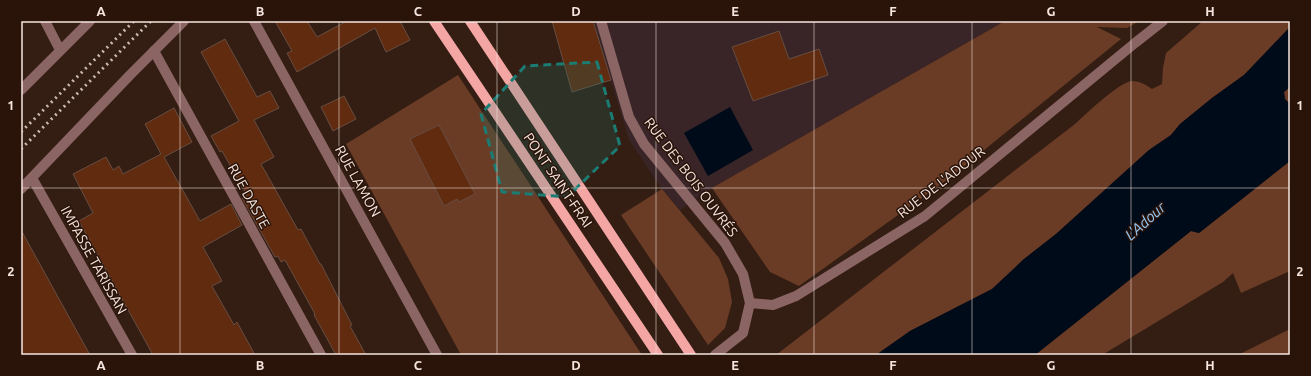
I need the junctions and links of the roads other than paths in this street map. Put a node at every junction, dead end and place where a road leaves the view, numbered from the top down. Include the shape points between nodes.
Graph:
1 (45, 21) edge
2 (90, 21) edge
3 (184, 21) edge
4 (254, 21) edge
5 (434, 21) edge
6 (470, 21) edge
7 (601, 21) edge
8 (1163, 21) edge
9 (60, 50) junction
10 (154, 51) junction
11 (21, 90) edge
12 (32, 178) junction
13 (21, 189) edge
14 (750, 303) junction
15 (132, 355) edge
16 (321, 355) edge
17 (437, 355) edge
18 (658, 355) edge
19 (691, 355) edge
20 (715, 355) edge

1 - 9 street
2 - 9 street
3 - 10 street
4 - 17 street, RUE LAMON
5 - 18 main road, PONT SAINT-FRAI
6 - 19 main road, PONT SAINT-FRAI
7 - 14 street, RUE DES BOIS OUVRÉS via 629,117 644,144 725,244 743,274
8 - 14 street, RUE DE L'ADOUR via 925,216 796,296 773,305
9 - 11 street
10 - 12 street
10 - 16 street, RUE DASTE
12 - 13 street
12 - 15 street, IMPASSE TARISSAN
14 - 20 street via 743,333

